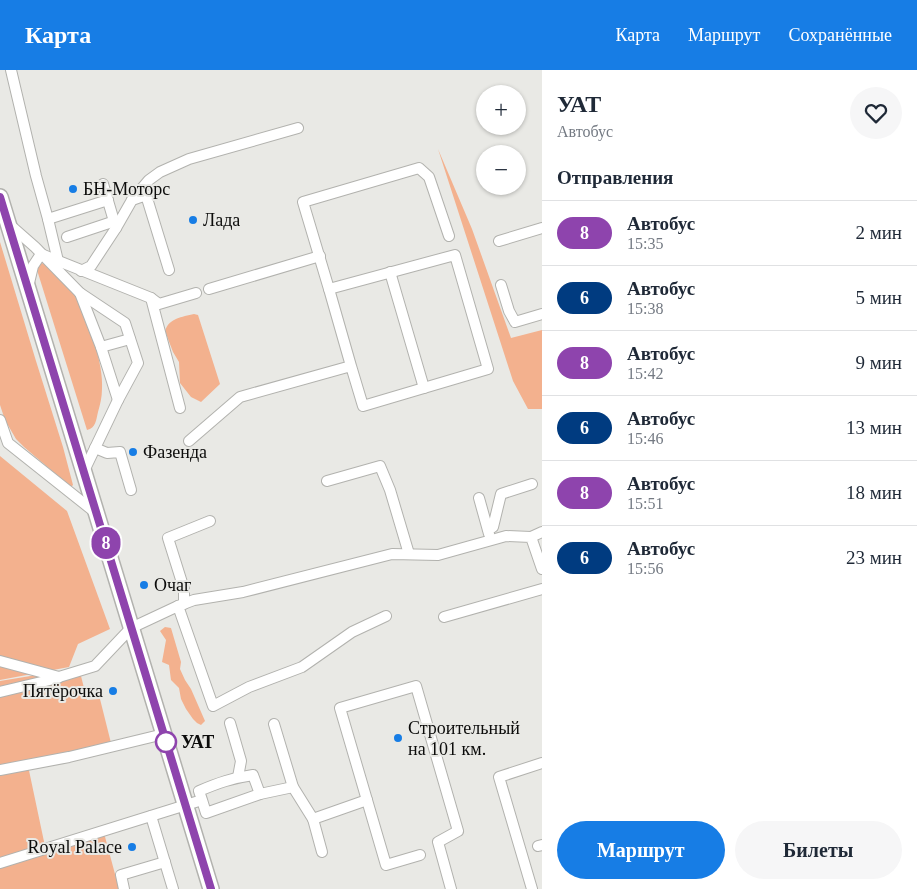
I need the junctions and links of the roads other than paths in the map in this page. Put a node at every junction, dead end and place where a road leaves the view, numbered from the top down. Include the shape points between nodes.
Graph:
1 (11, 70) edge
2 (298, 128) dead end
3 (104, 184) dead end
4 (0, 197) edge
5 (108, 200) junction
6 (132, 200) junction
7 (48, 219) junction
8 (8, 224) junction
9 (115, 225) junction
10 (542, 228) edge
11 (448, 236) dead end
12 (67, 237) dead end
13 (499, 241) dead end
14 (41, 254) junction
15 (320, 256) junction
16 (58, 261) junction
17 (169, 270) dead end
18 (81, 271) junction
19 (390, 272) junction
20 (501, 285) dead end
21 (27, 288) junction
22 (209, 289) dead end
23 (330, 289) junction
24 (80, 293) junction
25 (196, 293) dead end
26 (151, 298) junction
27 (542, 314) edge
28 (130, 339) junction
29 (101, 347) junction
30 (352, 366) junction
31 (424, 388) junction
32 (118, 400) junction
33 (180, 408) dead end
34 (0, 420) edge
35 (189, 441) dead end
36 (95, 448) junction
37 (84, 471) junction
38 (328, 481) dead end
39 (532, 484) dead end
40 (131, 490) dead end
41 (479, 498) dead end
42 (97, 514) junction
43 (210, 521) dead end
44 (488, 529) junction
45 (542, 532) edge
46 (531, 537) junction
47 (490, 540) junction
48 (409, 554) junction
49 (542, 570) edge
50 (542, 589) edge
51 (181, 605) junction
52 (386, 616) dead end
53 (444, 617) dead end
54 (131, 628) junction
55 (0, 661) edge
56 (59, 677) junction
57 (0, 692) edge
58 (230, 723) dead end
59 (274, 724) dead end
60 (164, 734) junction
61 (542, 763) edge
62 (0, 770) edge
63 (238, 777) junction
64 (294, 786) junction
65 (260, 794) junction
66 (202, 800) junction
67 (367, 800) junction
68 (186, 805) junction
69 (152, 816) junction
70 (313, 819) junction
71 (322, 852) dead end
72 (420, 855) dead end
73 (165, 862) junction
74 (0, 863) edge
75 (124, 889) edge
76 (173, 889) edge
77 (211, 889) edge
78 (451, 889) edge
79 (532, 889) edge

1 - 7 street
2 - 6 street via 189,159 160,172
3 - 5 street
4 - 8 highway
5 - 7 street
5 - 9 street
6 - 9 street
6 - 17 street via 146,195
7 - 16 street
8 - 14 street
8 - 21 highway
9 - 12 street
9 - 18 street via 91,266
10 - 13 street
11 - 15 street via 429,176 419,168 303,202
14 - 16 street
14 - 21 street via 33,266
14 - 24 street
15 - 22 street
15 - 23 street
16 - 18 street
18 - 26 street
19 - 23 street
19 - 31 street
19 - 31 street via 455,255 488,369
20 - 27 street via 516,322
21 - 37 highway
23 - 30 street
24 - 28 street via 125,323
24 - 29 street
25 - 26 street via 159,304
26 - 33 street
28 - 29 street
28 - 32 street via 138,363
29 - 32 street
30 - 31 street via 363,406
30 - 35 street via 240,397
32 - 36 street
34 - 42 street via 8,443
36 - 37 street
36 - 40 street via 120,452
37 - 42 highway
38 - 48 street via 380,466
39 - 44 street via 501,494 493,527
41 - 44 street
42 - 54 highway
43 - 51 street via 168,538 184,589
44 - 47 street
45 - 46 street
46 - 47 street via 506,536
46 - 49 street
47 - 48 street via 438,554
48 - 51 street via 392,554
50 - 53 street
51 - 52 street via 213,706 249,687 302,667 352,632
51 - 54 street
54 - 56 street via 95,666
54 - 60 highway
55 - 56 street
56 - 57 street
58 - 63 street via 241,761
59 - 64 street
60 - 62 street
60 - 68 highway
61 - 79 street via 499,777
63 - 65 street via 253,776
63 - 66 street via 199,791
64 - 65 street
64 - 70 street
65 - 66 street via 206,813
66 - 68 street
67 - 70 street
67 - 72 street via 386,865
67 - 78 street via 340,708 416,686 458,831 438,842
68 - 69 street
68 - 77 highway
69 - 73 street
69 - 74 street
70 - 71 street
73 - 75 street via 120,875
73 - 76 street

